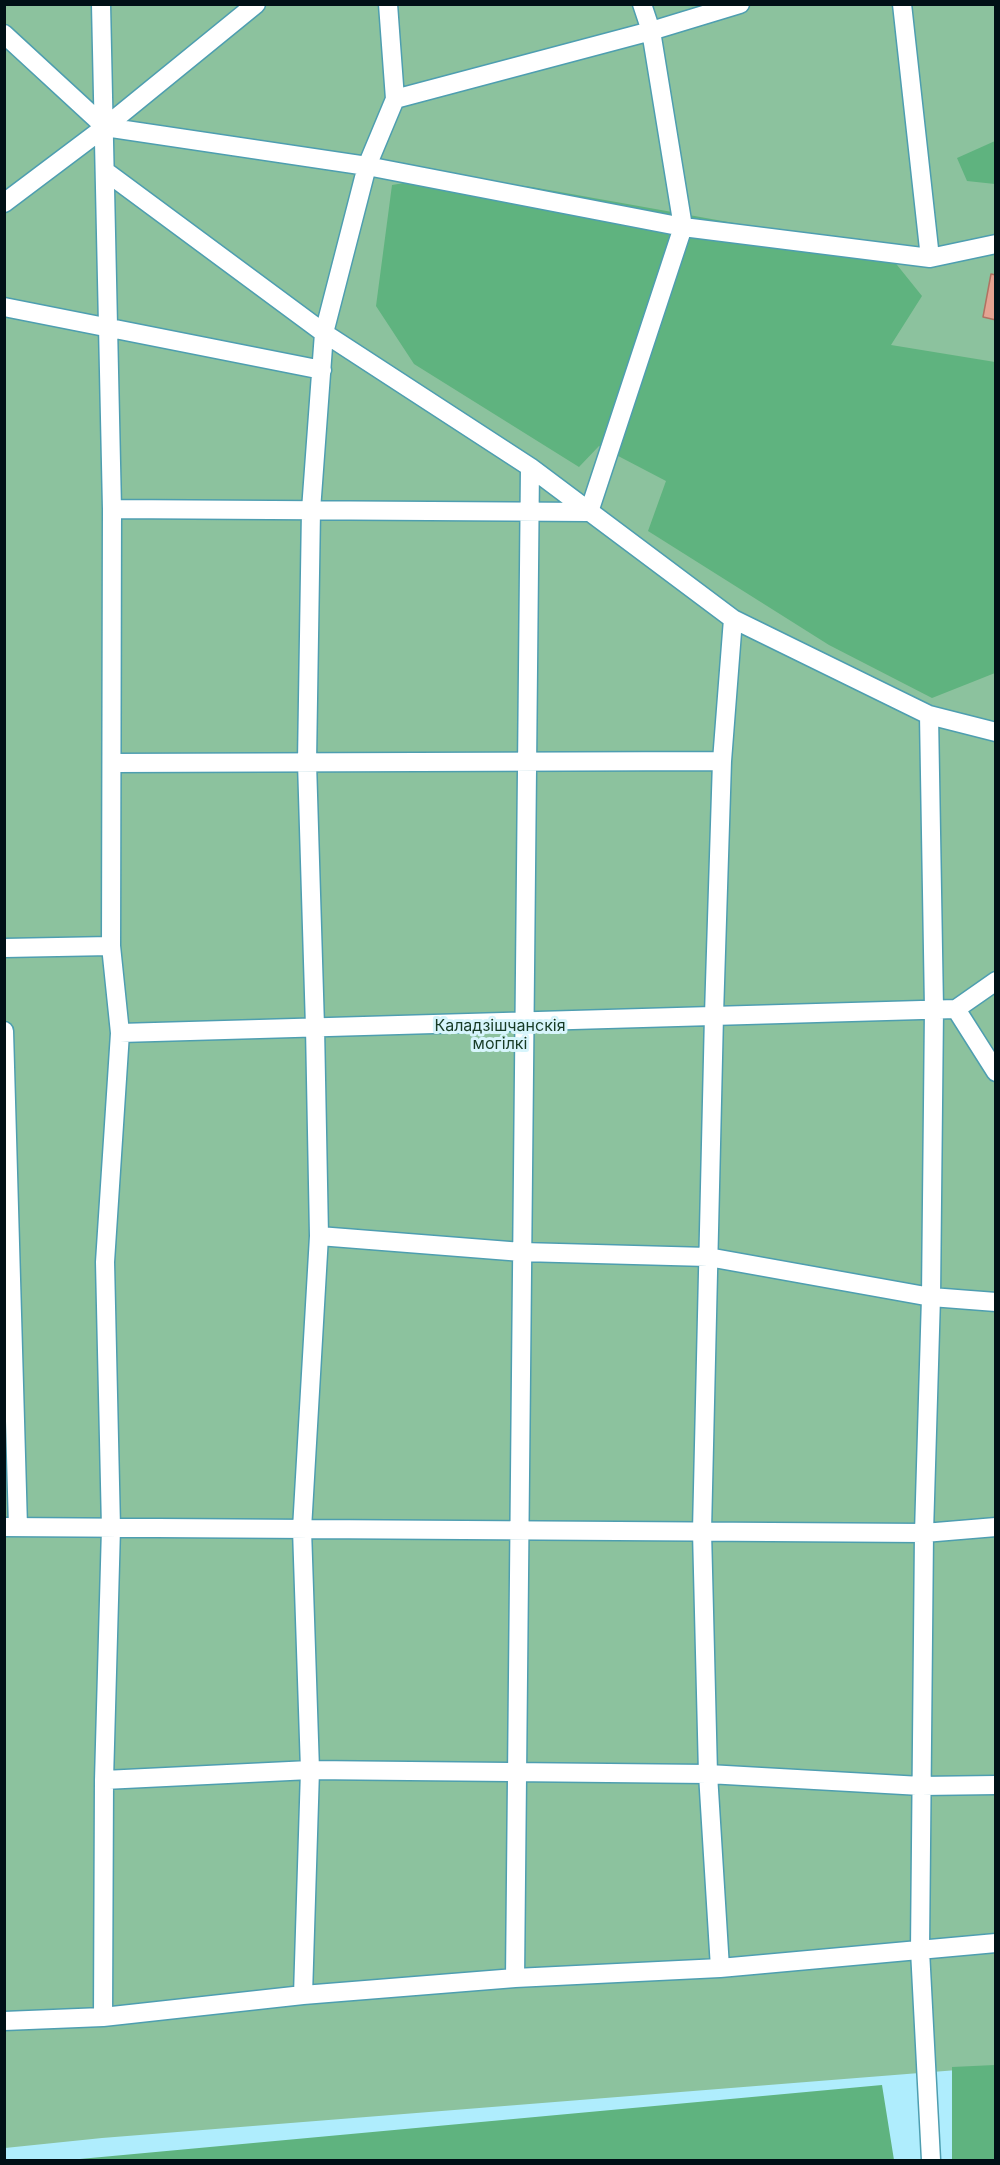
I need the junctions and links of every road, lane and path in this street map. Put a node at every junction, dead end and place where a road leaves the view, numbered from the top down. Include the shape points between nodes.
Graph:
1 (100, 4) edge
2 (256, 4) edge
3 (388, 4) edge
4 (642, 4) edge
5 (740, 4) edge
6 (902, 4) edge
7 (651, 31) junction
8 (4, 34) edge
9 (395, 99) junction
10 (105, 127) junction
11 (367, 166) junction
12 (105, 171) junction
13 (4, 203) edge
14 (683, 227) junction
15 (996, 244) edge
16 (930, 258) junction
17 (4, 307) edge
18 (109, 328) junction
19 (324, 333) junction
20 (322, 370) junction
21 (530, 467) junction
22 (112, 509) junction
23 (311, 510) junction
24 (530, 512) junction
25 (589, 512) junction
26 (733, 619) junction
27 (929, 715) junction
28 (996, 732) edge
29 (722, 761) junction
30 (307, 762) junction
31 (527, 762) junction
32 (112, 763) junction
33 (111, 946) junction
34 (4, 948) edge
35 (996, 981) edge
36 (934, 1009) junction
37 (956, 1010) junction
38 (714, 1015) junction
39 (525, 1021) junction
40 (315, 1027) junction
41 (4, 1031) edge
42 (120, 1033) junction
43 (996, 1072) edge
44 (319, 1236) junction
45 (522, 1252) junction
46 (708, 1257) junction
47 (931, 1297) junction
48 (996, 1302) edge
49 (11, 1527) edge
50 (996, 1527) edge
51 (111, 1528) junction
52 (302, 1529) junction
53 (519, 1530) junction
54 (702, 1531) junction
55 (924, 1533) junction
56 (310, 1770) junction
57 (516, 1773) junction
58 (708, 1774) junction
59 (104, 1780) junction
60 (996, 1785) edge
61 (921, 1786) junction
62 (996, 1943) edge
63 (920, 1950) junction
64 (720, 1968) junction
65 (515, 1978) junction
66 (303, 1995) junction
67 (103, 2017) junction
68 (4, 2021) edge
69 (931, 2160) edge

1 - 10 lane
2 - 10 lane
3 - 9 lane
4 - 7 lane
5 - 7 lane
6 - 16 lane
7 - 9 lane
7 - 14 lane
8 - 10 lane
9 - 11 lane
10 - 11 lane
10 - 12 lane
10 - 13 lane
11 - 14 lane
11 - 19 lane
12 - 18 lane
12 - 19 lane
14 - 16 lane
14 - 25 lane
15 - 16 lane
17 - 18 lane
18 - 20 lane
18 - 22 lane
19 - 20 lane
19 - 21 lane
20 - 23 lane
21 - 24 lane
21 - 25 lane
22 - 23 lane
22 - 32 lane
23 - 24 lane
23 - 30 lane
24 - 25 lane
24 - 31 lane
25 - 26 lane
26 - 27 lane
26 - 29 lane
27 - 28 lane
27 - 36 lane
29 - 31 lane
29 - 38 lane
30 - 31 lane
30 - 32 lane
30 - 40 lane
31 - 39 lane
32 - 33 lane
33 - 34 lane
33 - 42 lane
35 - 37 lane
36 - 37 lane
36 - 38 lane
36 - 47 lane
37 - 43 lane
38 - 39 lane
38 - 46 lane
39 - 40 lane
39 - 45 lane
40 - 42 lane
40 - 44 lane
41 - 49 lane
42 - 51 lane via 105,1262
44 - 45 lane
44 - 52 lane
45 - 46 lane
45 - 53 lane
46 - 47 lane
46 - 54 lane
47 - 48 lane
47 - 55 lane
49 - 51 lane
50 - 55 lane
51 - 52 lane
51 - 59 lane
52 - 53 lane
52 - 56 lane
53 - 54 lane
53 - 57 lane
54 - 55 lane
54 - 58 lane
55 - 61 lane
56 - 57 lane
56 - 59 lane
56 - 66 lane
57 - 58 lane
57 - 65 lane
58 - 61 lane
58 - 64 lane
59 - 67 lane
60 - 61 lane
61 - 63 lane
62 - 63 lane
63 - 64 lane
63 - 69 lane
64 - 65 lane
65 - 66 lane
66 - 67 lane
67 - 68 lane

